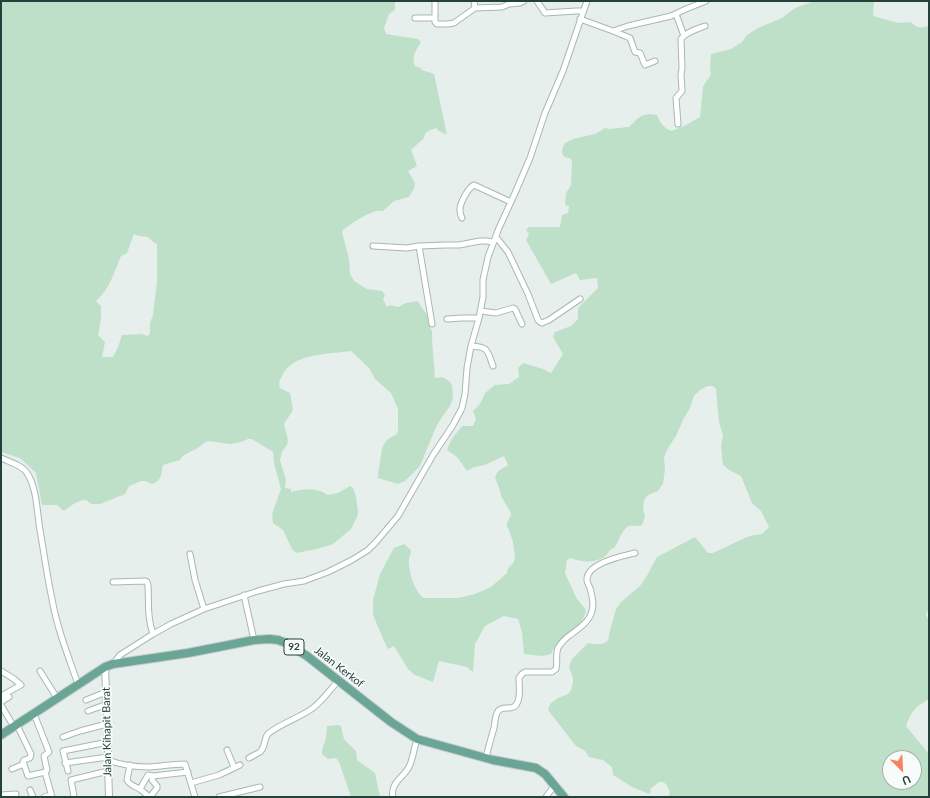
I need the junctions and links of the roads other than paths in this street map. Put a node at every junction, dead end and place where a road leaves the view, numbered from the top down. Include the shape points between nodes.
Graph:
1 (435, 1) edge
2 (474, 1) edge
3 (524, 1) edge
4 (537, 1) edge
5 (587, 1) edge
6 (706, 1) edge
7 (509, 2) edge
8 (475, 8) junction
9 (583, 11) junction
10 (676, 14) junction
11 (414, 18) dead end
12 (435, 18) junction
13 (580, 19) junction
14 (705, 26) dead end
15 (613, 31) junction
16 (684, 36) junction
17 (655, 61) dead end
18 (678, 124) dead end
19 (511, 202) junction
20 (462, 218) dead end
21 (495, 240) junction
22 (373, 246) dead end
23 (419, 246) junction
24 (580, 299) dead end
25 (481, 311) junction
26 (479, 318) junction
27 (447, 319) dead end
28 (432, 324) dead end
29 (522, 324) dead end
30 (471, 346) junction
31 (493, 366) dead end
32 (1, 458) edge
33 (635, 553) dead end
34 (190, 554) dead end
35 (113, 582) dead end
36 (244, 595) junction
37 (204, 609) junction
38 (153, 634) junction
39 (254, 640) junction
40 (109, 666) junction
41 (1, 671) edge
42 (40, 671) dead end
43 (338, 681) junction
44 (78, 684) junction
45 (106, 692) junction
46 (1, 696) edge
47 (9, 698) dead end
48 (57, 698) junction
49 (86, 700) dead end
50 (1, 704) edge
51 (107, 704) junction
52 (88, 711) dead end
53 (34, 714) junction
54 (107, 724) junction
55 (15, 726) junction
56 (1, 734) edge
57 (63, 737) dead end
58 (416, 739) junction
59 (108, 742) junction
60 (227, 750) dead end
61 (108, 758) junction
62 (249, 758) dead end
63 (486, 758) junction
64 (65, 763) junction
65 (24, 764) junction
66 (130, 765) junction
67 (240, 765) dead end
68 (149, 767) junction
69 (234, 767) junction
70 (12, 769) dead end
71 (68, 771) dead end
72 (108, 771) junction
73 (45, 772) junction
74 (188, 772) junction
75 (150, 776) junction
76 (191, 783) junction
77 (556, 786) junction
78 (260, 787) dead end
79 (140, 789) junction
80 (30, 790) dead end
81 (16, 794) dead end
82 (1, 795) edge
83 (51, 796) edge
84 (33, 797) edge
85 (44, 797) edge
86 (74, 797) edge
87 (109, 797) edge
88 (150, 797) edge
89 (196, 797) edge
90 (219, 797) edge
91 (393, 797) edge
92 (546, 797) edge
93 (564, 797) edge

1 - 12 street
2 - 8 street
3 - 7 street
4 - 9 street via 545,13
5 - 9 street
6 - 10 street
7 - 8 street via 502,7
8 - 12 street via 451,24 437,24
9 - 13 street
10 - 15 street
10 - 16 street
11 - 12 street
13 - 15 street
13 - 19 street via 534,147
14 - 16 street
15 - 17 street via 630,38 633,50 640,53 645,65
16 - 18 street via 680,42 682,90 676,98
19 - 20 street via 474,185 460,207
19 - 21 street
21 - 23 street via 460,245
21 - 24 street via 508,252 540,322 549,320
21 - 25 street via 484,274
22 - 23 street
23 - 28 street
25 - 26 street
25 - 29 street via 496,313 513,308
26 - 27 street
26 - 30 street
30 - 31 street via 486,349
30 - 36 street via 460,415 433,455 398,516 376,542 356,558 328,572 304,581
32 - 44 street via 24,470 31,482 38,510 52,601 60,634
33 - 63 street via 613,558 590,570 587,580 594,604 590,618 559,647 556,654 556,669 552,672 525,672 519,678 519,697 512,708 498,711
34 - 37 street
35 - 38 street via 147,582 148,613
36 - 37 street
36 - 39 street
37 - 38 street
38 - 40 street via 120,655
39 - 40 main road, Jalan Kerkof / 92 via 188,654
39 - 43 main road, Jalan Kerkof / 92 via 270,639 286,643
40 - 44 main road, Jalan Kerkof / 92
40 - 45 street, Jalan Kihapit Barat
41 - 46 street via 21,685
42 - 48 street
43 - 58 main road, Jalan Kerkof / 92
43 - 62 street via 312,709 268,734 260,752
44 - 48 main road, Jalan Kerkof / 92
45 - 49 street
45 - 51 street, Jalan Kihapit Barat
47 - 50 street
48 - 53 main road, Jalan Kerkof / 92
50 - 55 street
51 - 52 street
51 - 54 street, Jalan Kihapit Barat
53 - 55 main road, Jalan Kerkof / 92
53 - 73 street via 49,752 44,756 47,770
54 - 57 street
54 - 59 street, Jalan Kihapit Barat
55 - 56 main road, Jalan Kerkof / 92
55 - 65 street via 31,754 30,758 24,760
58 - 63 main road, Jalan Kerkof / 92
58 - 91 street via 408,768 395,783
59 - 61 street, Jalan Kihapit Barat
59 - 64 street via 64,751
60 - 69 street
61 - 64 street
61 - 66 street via 116,763
61 - 72 street, Jalan Kihapit Barat
63 - 77 main road, Jalan Kerkof / 92 via 536,768
64 - 71 street
65 - 70 street
65 - 73 street via 28,776
66 - 68 street
66 - 79 street via 127,780
67 - 69 street
68 - 74 street via 185,764
68 - 75 street
69 - 76 street via 219,775
72 - 86 street via 71,780
72 - 87 street, Jalan Kihapit Barat
73 - 83 street
74 - 75 street
74 - 76 street
75 - 79 street
75 - 88 street via 158,788
76 - 89 street
77 - 92 street
77 - 93 main road, Jalan Kerkof / 92
78 - 90 street
79 - 88 street
80 - 84 street
81 - 82 street
83 - 85 street

